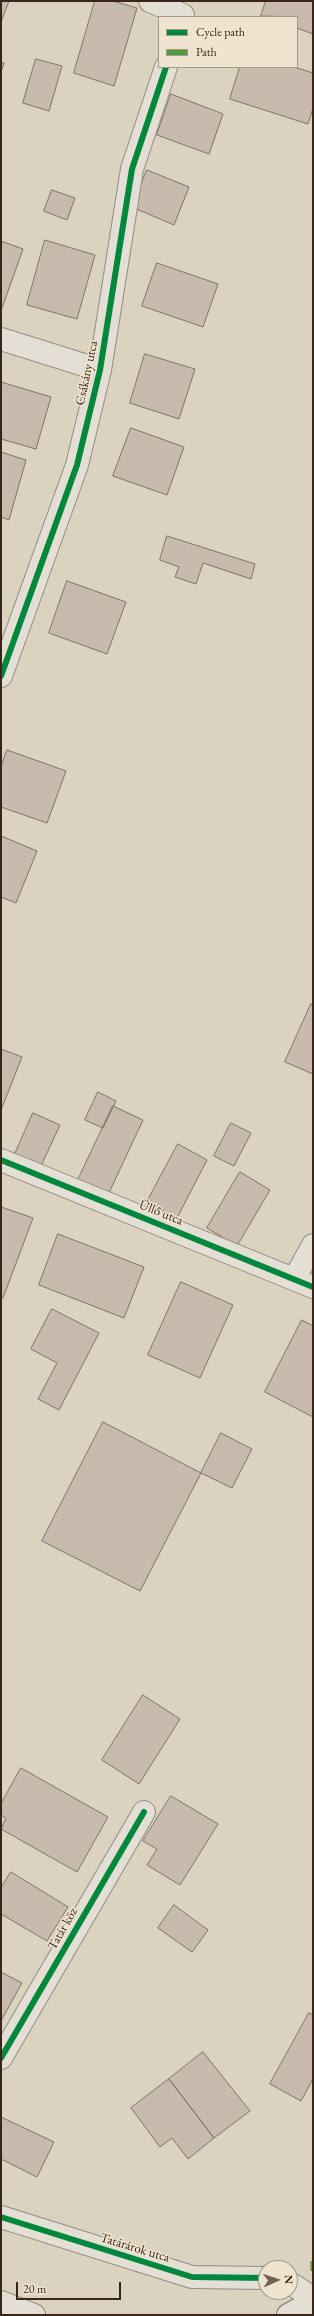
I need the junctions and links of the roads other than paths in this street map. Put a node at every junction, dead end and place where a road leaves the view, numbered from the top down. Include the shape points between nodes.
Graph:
1 (150, 1) edge
2 (186, 11) edge
3 (166, 68) edge
4 (1, 339) edge
5 (100, 370) junction
6 (1, 676) edge
7 (1, 1160) edge
8 (313, 1245) edge
9 (304, 1283) edge
10 (144, 1812) dead end
11 (1, 2058) edge
12 (1, 2218) edge
13 (258, 2278) edge
14 (298, 2288) edge
15 (313, 2298) edge
16 (313, 2301) edge
17 (1, 2302) edge
18 (34, 2315) edge
19 (288, 2315) edge

1 - 2 street
3 - 5 street, Csákány utca via 132,169
4 - 5 street
5 - 6 street, Csákány utca via 77,466
7 - 9 street, Üllő utca
8 - 9 street
10 - 11 street, Tatár köz
12 - 13 street, Tatárárok utca via 192,2277
14 - 15 street
16 - 19 street
17 - 18 street

